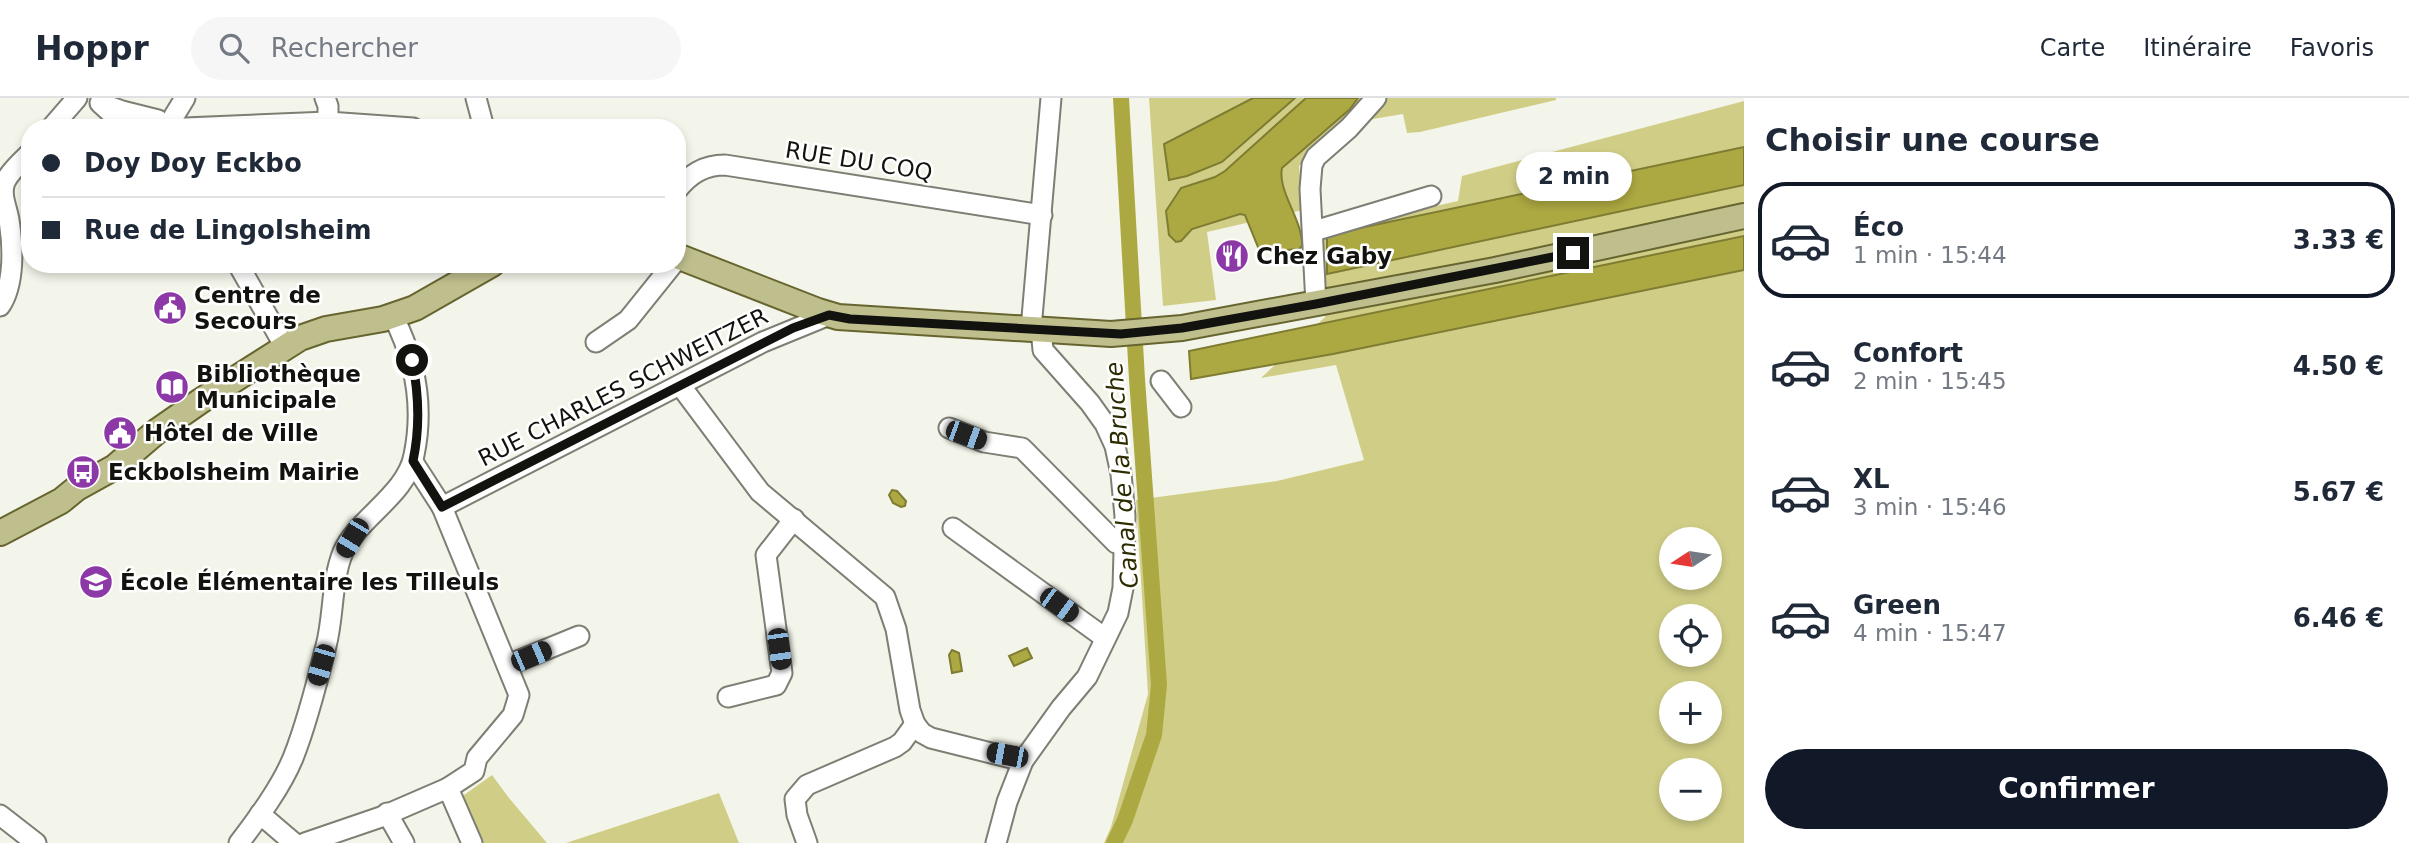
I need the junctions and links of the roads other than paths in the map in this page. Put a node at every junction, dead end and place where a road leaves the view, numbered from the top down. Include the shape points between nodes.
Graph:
1 (77, 98) edge
2 (185, 98) edge
3 (325, 98) edge
4 (476, 98) edge
5 (1051, 98) edge
6 (1376, 98) edge
7 (97, 100) edge
8 (59, 119) edge
9 (118, 119) edge
10 (152, 119) edge
11 (174, 119) edge
12 (328, 119) edge
13 (482, 119) edge
14 (21, 160) edge
15 (4, 174) edge
16 (686, 182) edge
17 (1431, 196) dead end
18 (1042, 215) junction
19 (1744, 216) edge
20 (1314, 231) junction
21 (686, 262) edge
22 (243, 273) edge
23 (477, 273) edge
24 (666, 273) edge
25 (1316, 304) junction
26 (0, 306) edge
27 (829, 315) junction
28 (393, 316) junction
29 (1036, 329) junction
30 (596, 342) dead end
31 (285, 347) junction
32 (1161, 381) dead end
33 (680, 385) junction
34 (1181, 407) dead end
35 (949, 428) dead end
36 (413, 461) junction
37 (442, 507) junction
38 (794, 519) junction
39 (953, 528) dead end
40 (0, 533) edge
41 (1125, 545) junction
42 (579, 636) dead end
43 (1105, 638) junction
44 (508, 665) junction
45 (728, 697) dead end
46 (915, 724) junction
47 (1023, 761) junction
48 (448, 788) junction
49 (387, 813) junction
50 (260, 814) junction
51 (0, 815) edge
52 (36, 843) edge
53 (239, 843) edge
54 (294, 843) edge
55 (305, 843) edge
56 (404, 843) edge
57 (472, 843) edge
58 (807, 843) edge
59 (996, 843) edge

1 - 8 street
2 - 11 street
3 - 12 street
4 - 13 street
5 - 18 street
6 - 20 street via 1312,164
7 - 9 street
7 - 10 street
14 - 15 street
15 - 26 street via 11,266
16 - 18 street, RUE DU COQ via 698,171 725,165
17 - 20 street
18 - 29 street
19 - 25 main road
20 - 25 street
21 - 27 main road
22 - 31 street
23 - 28 main road via 426,303
24 - 30 street via 628,320
25 - 29 main road via 1121,334
27 - 29 main road
27 - 33 street, RUE CHARLES SCHWEITZER via 793,328
28 - 31 main road via 326,328
28 - 36 street via 408,349 416,384 418,427
29 - 41 street via 1043,350 1090,403 1111,435 1121,474
31 - 40 main road via 156,432 115,467
32 - 34 street
33 - 37 street, RUE CHARLES SCHWEITZER
33 - 38 street via 760,492
35 - 41 street via 984,442 1022,448 1115,543
36 - 37 street
36 - 50 street via 343,552 327,643 292,759
37 - 44 street
38 - 45 street via 766,555 782,673 776,685
38 - 46 street via 884,597 894,617
39 - 43 street
41 - 43 street via 1121,602
42 - 44 street
43 - 47 street via 1087,677
44 - 48 street via 519,695 513,715 477,758 474,771
46 - 47 street via 931,738
46 - 58 street via 895,747 807,785 795,799
47 - 59 street
48 - 49 street
48 - 57 street
49 - 55 street
49 - 56 street
50 - 53 street
50 - 54 street
51 - 52 street

